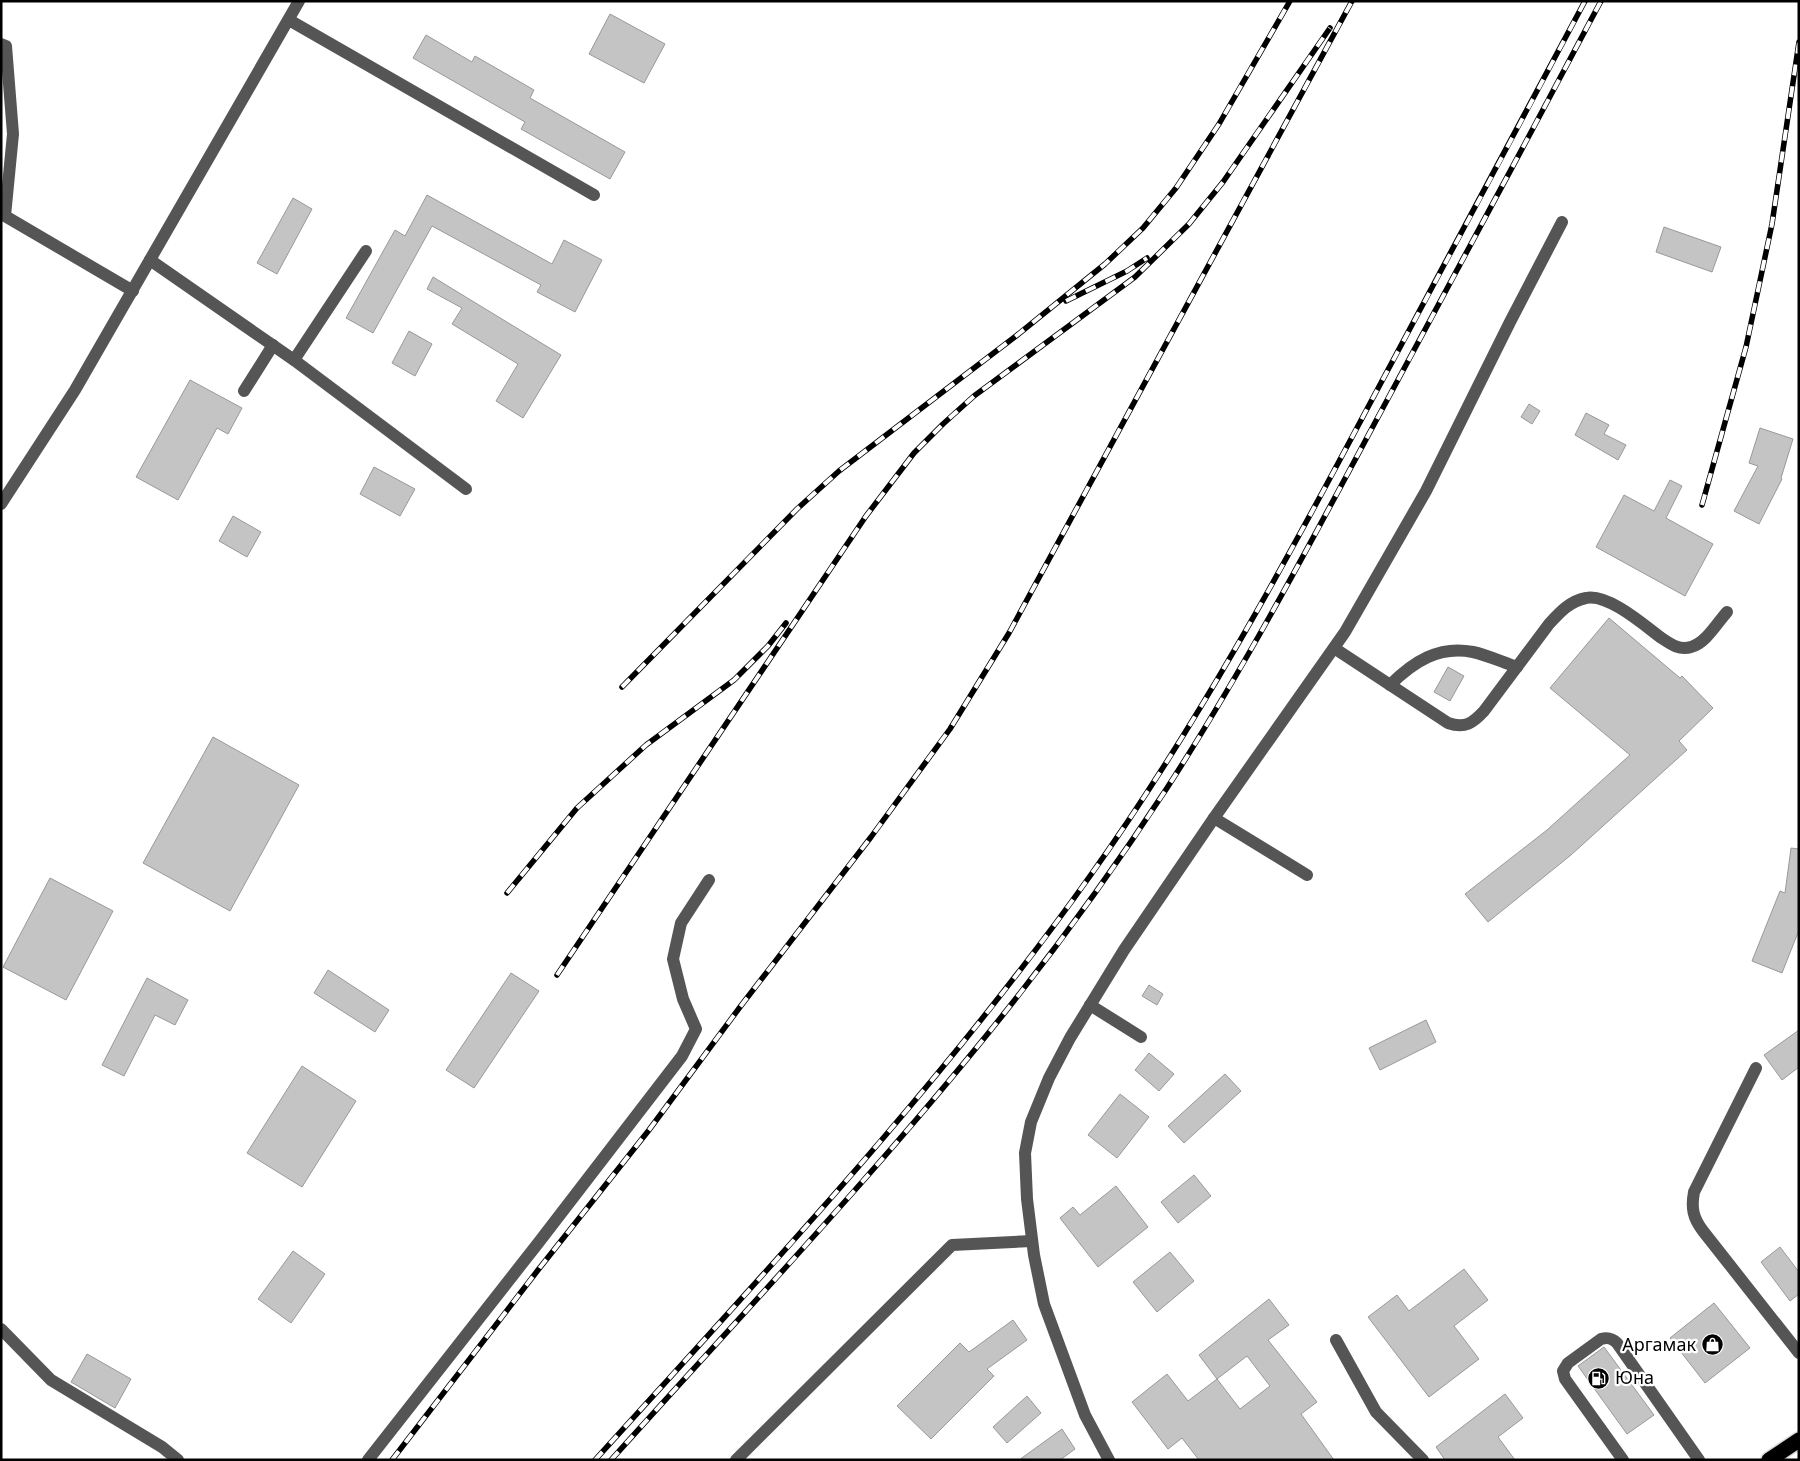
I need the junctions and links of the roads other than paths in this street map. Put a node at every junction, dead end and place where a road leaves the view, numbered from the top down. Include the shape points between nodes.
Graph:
1 (299, 1) edge
2 (289, 20) junction
3 (1, 44) edge
4 (594, 195) dead end
5 (1562, 222) dead end
6 (366, 251) dead end
7 (150, 260) junction
8 (132, 290) junction
9 (273, 345) junction
10 (294, 360) junction
11 (244, 391) dead end
12 (466, 489) dead end
13 (1, 504) edge
14 (1727, 612) dead end
15 (1334, 648) junction
16 (1517, 667) junction
17 (1390, 685) junction
18 (1214, 818) junction
19 (1307, 875) dead end
20 (709, 880) dead end
21 (1090, 1005) junction
22 (1141, 1037) dead end
23 (1756, 1068) dead end
24 (1032, 1241) junction
25 (1, 1329) edge
26 (1336, 1340) dead end
27 (1799, 1353) edge
28 (1799, 1440) edge
29 (1779, 1457) edge
30 (178, 1460) edge
31 (368, 1460) edge
32 (736, 1460) edge
33 (1109, 1460) edge
34 (1423, 1460) edge
35 (1623, 1460) edge
36 (1699, 1460) edge

1 - 2 street
2 - 4 street
2 - 7 street
3 - 8 street via 6,46 13,134 5,216
5 - 15 street via 1426,491
6 - 10 street
7 - 8 street
7 - 9 street
8 - 13 street via 75,390
9 - 10 street
9 - 11 street
10 - 12 street
14 - 16 street via 1699,643 1683,648 1671,645 1605,600 1588,597 1560,612
15 - 17 street
15 - 18 street
16 - 17 street via 1473,652 1452,650 1420,660
16 - 17 street via 1484,711 1468,725 1448,723
18 - 19 street
18 - 21 street
20 - 31 street via 681,923 673,959 683,999 696,1029 682,1056
21 - 22 street
21 - 24 street via 1049,1078 1031,1122 1025,1153
23 - 27 street via 1694,1192 1693,1213 1696,1223
24 - 32 street via 952,1245
24 - 33 street via 1044,1304 1085,1415
25 - 30 street via 51,1380
26 - 34 street via 1376,1412
28 - 29 highway
35 - 36 street via 1565,1379 1563,1371 1568,1363 1605,1338 1617,1343

